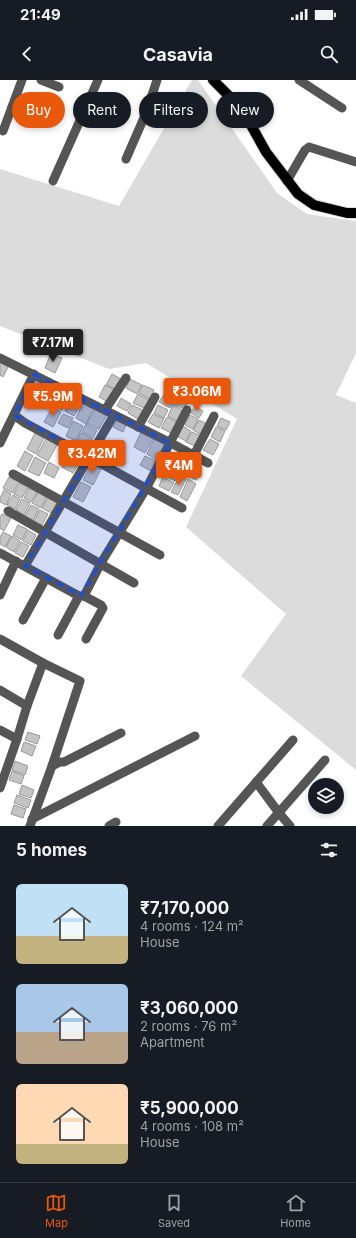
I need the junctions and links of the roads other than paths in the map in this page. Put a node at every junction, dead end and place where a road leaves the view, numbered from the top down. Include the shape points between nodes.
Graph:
1 (22, 80) edge
2 (41, 80) edge
3 (98, 80) edge
4 (157, 80) edge
5 (213, 80) edge
6 (298, 80) edge
7 (59, 87) dead end
8 (18, 92) edge
9 (12, 107) edge
10 (342, 108) dead end
11 (4, 131) dead end
12 (126, 159) dead end
13 (356, 162) edge
14 (53, 181) dead end
15 (287, 181) junction
16 (356, 213) edge
17 (0, 358) edge
18 (34, 374) junction
19 (126, 378) dead end
20 (155, 397) dead end
21 (105, 410) junction
22 (187, 410) dead end
23 (14, 415) junction
24 (114, 415) junction
25 (214, 416) dead end
26 (138, 427) junction
27 (171, 442) junction
28 (0, 443) edge
29 (194, 455) junction
30 (89, 457) junction
31 (208, 463) dead end
32 (13, 474) dead end
33 (146, 489) junction
34 (63, 501) junction
35 (182, 508) dead end
36 (8, 511) dead end
37 (45, 532) junction
38 (120, 533) junction
39 (0, 553) edge
40 (160, 555) dead end
41 (16, 561) junction
42 (101, 563) junction
43 (25, 566) junction
44 (46, 578) junction
45 (134, 583) dead end
46 (0, 595) edge
47 (81, 596) junction
48 (23, 620) dead end
49 (58, 635) dead end
50 (0, 639) edge
51 (86, 639) dead end
52 (43, 663) junction
53 (0, 690) edge
54 (27, 706) junction
55 (0, 730) edge
56 (121, 733) dead end
57 (195, 736) dead end
58 (17, 739) junction
59 (293, 740) dead end
60 (325, 760) dead end
61 (52, 766) junction
62 (2, 777) edge
63 (256, 782) junction
64 (0, 788) edge
65 (279, 813) junction
66 (31, 823) edge
67 (218, 826) edge
68 (268, 826) edge
69 (290, 826) edge

1 - 8 street
2 - 7 street
3 - 14 street
4 - 12 street
5 - 15 main road via 242,109 266,152
6 - 10 street
9 - 11 street
13 - 15 street via 309,147 304,150
15 - 16 main road via 298,194 314,205
17 - 18 street
18 - 21 street
18 - 23 street
19 - 21 street
20 - 26 street
21 - 24 street
22 - 27 street
23 - 28 street
23 - 30 street
24 - 26 street
24 - 30 street
25 - 29 street
26 - 27 street
27 - 29 street
27 - 33 street
29 - 31 street
30 - 33 street
30 - 34 street
32 - 34 street
33 - 35 street
33 - 38 street
34 - 37 street
34 - 38 street
36 - 37 street
37 - 42 street
37 - 43 street
38 - 40 street
38 - 42 street
39 - 41 street
41 - 43 street
41 - 46 street
42 - 45 street
42 - 47 street
43 - 44 street
44 - 47 street
44 - 48 street
47 - 49 street
47 - 51 street via 103,608
50 - 52 street
52 - 54 street
52 - 61 street via 80,681
53 - 54 street
54 - 58 street
55 - 58 street
56 - 61 street
57 - 66 street
58 - 62 street
59 - 63 street
60 - 65 street
61 - 66 street
62 - 64 street
63 - 65 street
63 - 67 street
65 - 68 street
65 - 69 street

